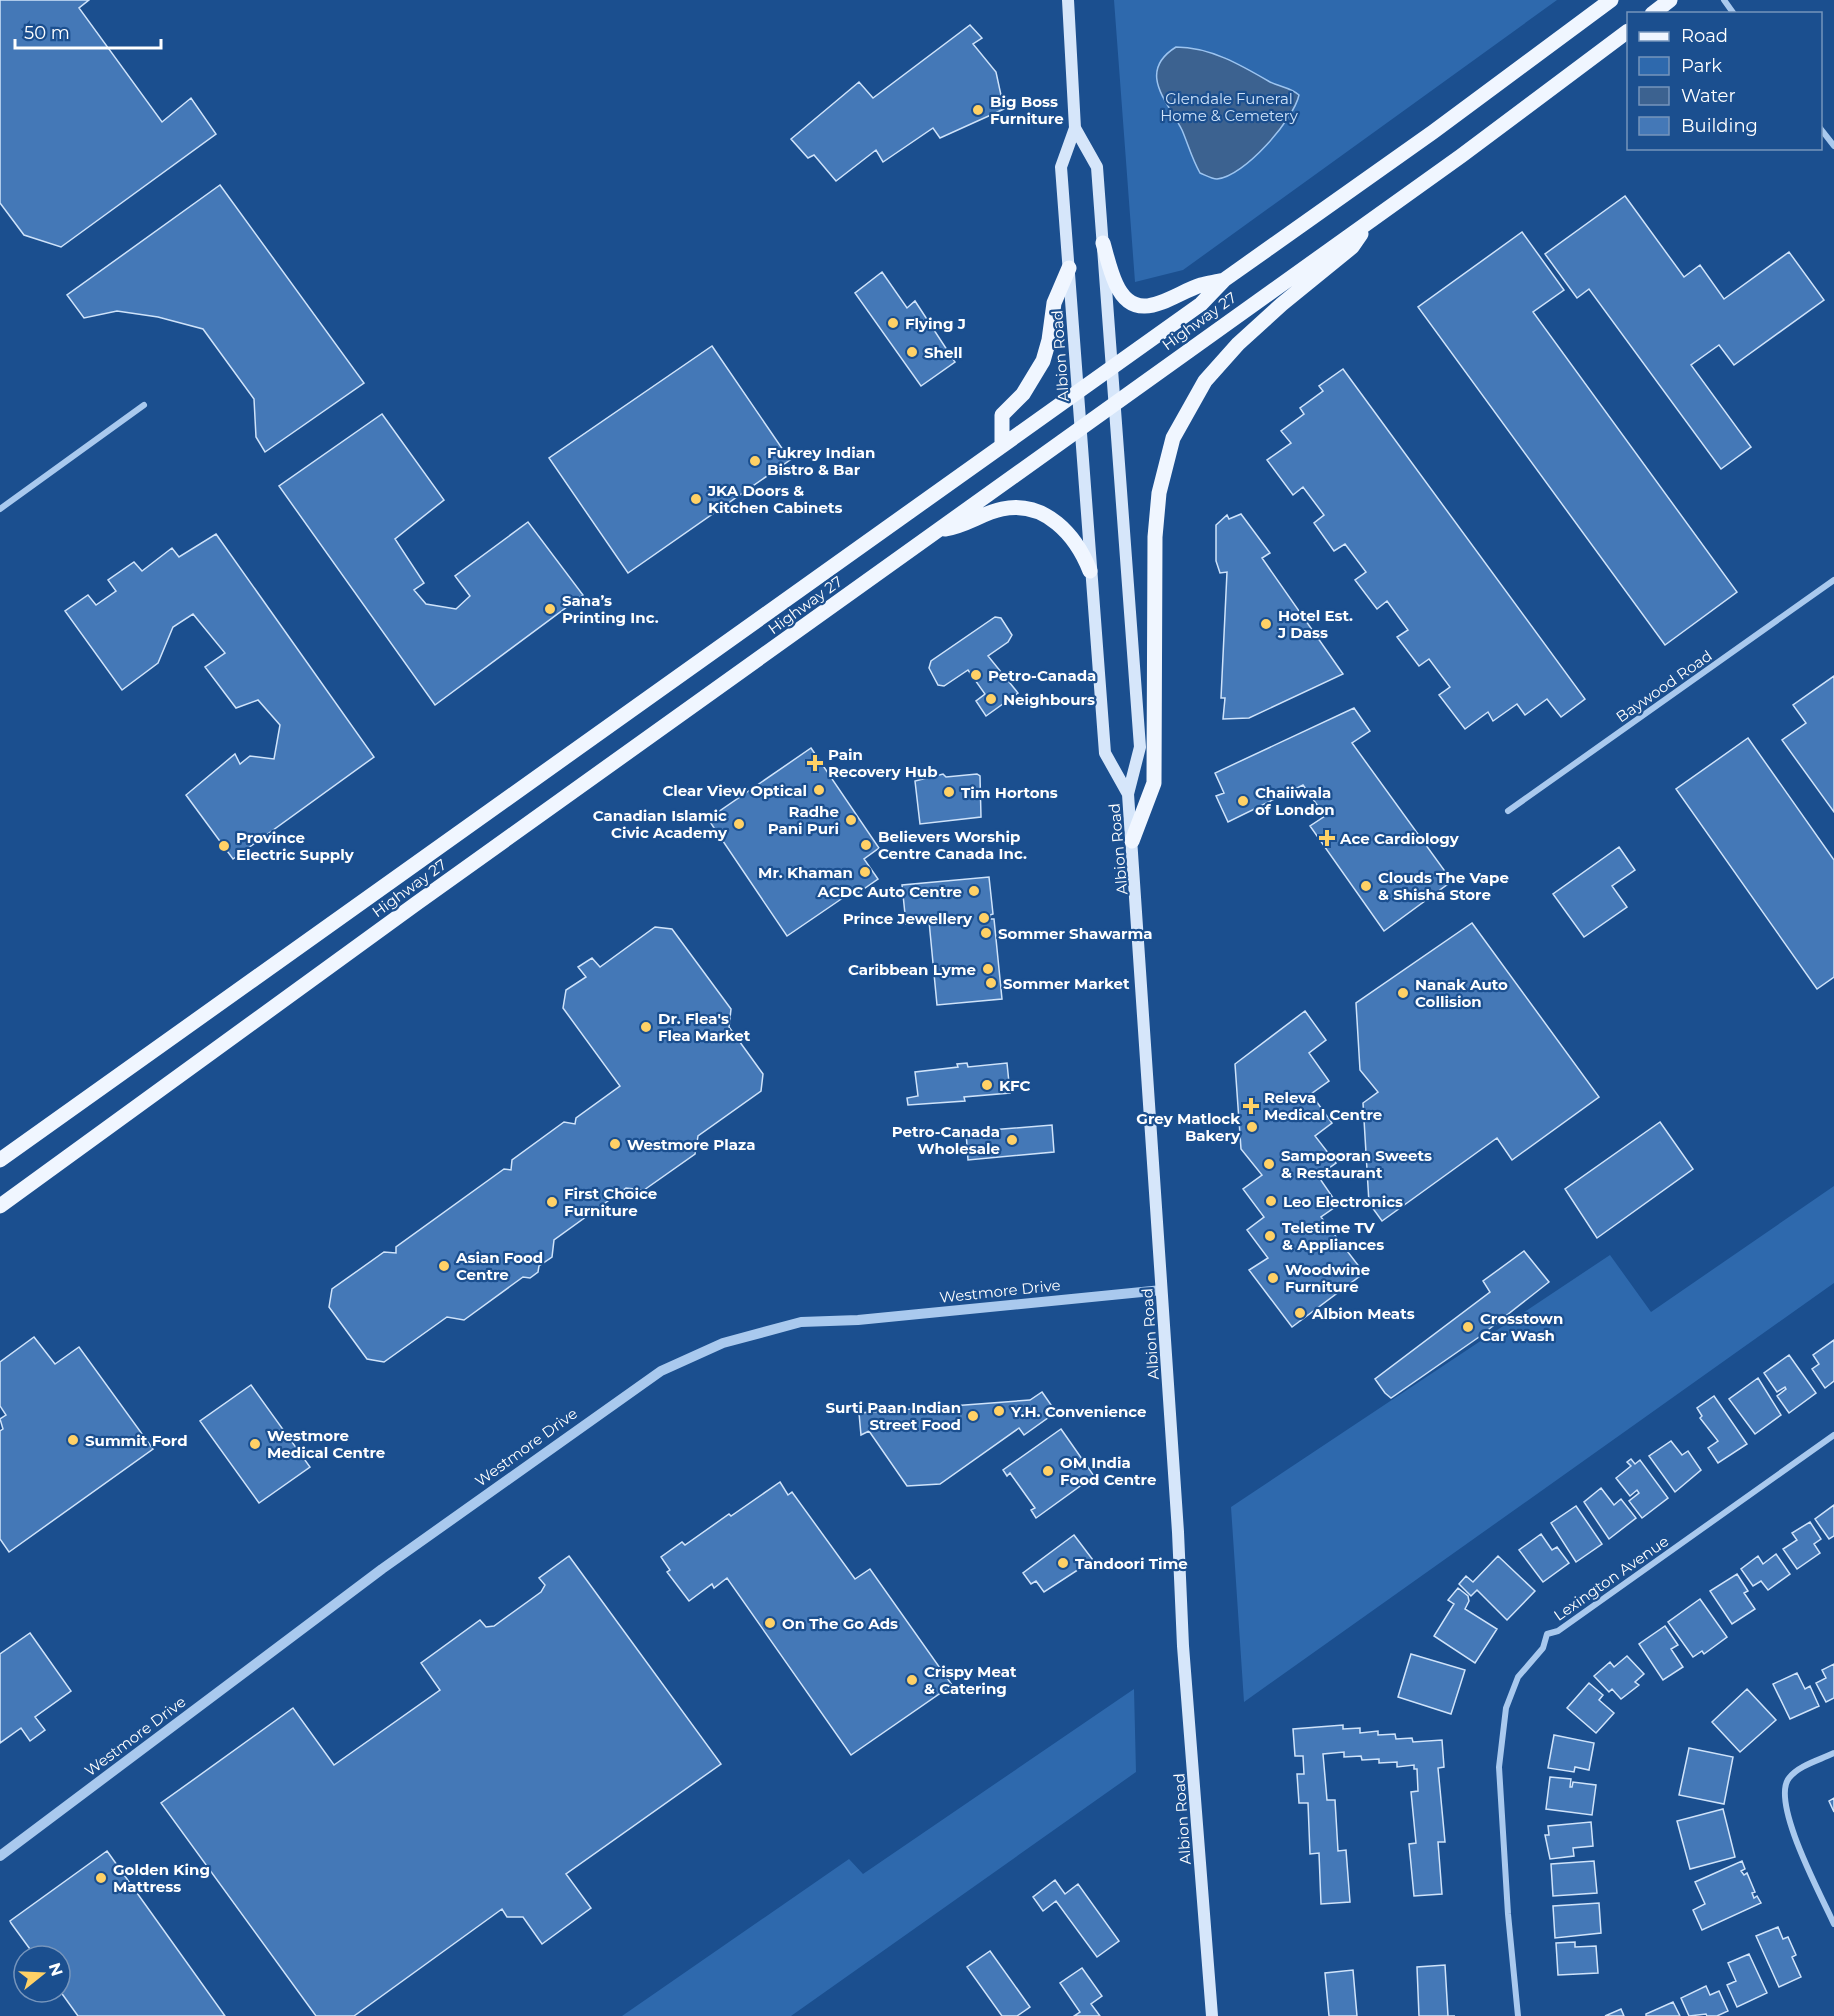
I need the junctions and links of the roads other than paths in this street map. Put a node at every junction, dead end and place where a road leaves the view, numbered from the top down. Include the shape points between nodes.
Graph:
1 (1068, 0) edge
2 (1611, 0) edge
3 (1670, 0) edge
4 (1655, 12) edge
5 (1627, 32) edge
6 (1075, 128) junction
7 (1822, 129) edge
8 (1834, 146) edge
9 (1368, 223) junction
10 (1103, 243) junction
11 (1069, 268) junction
12 (1224, 280) junction
13 (1112, 367) junction
14 (1077, 391) junction
15 (1115, 404) junction
16 (144, 405) dead end
17 (1080, 429) junction
18 (1002, 444) junction
19 (0, 509) edge
20 (939, 530) junction
21 (1090, 571) junction
22 (1834, 580) edge
23 (1128, 794) junction
24 (1508, 811) dead end
25 (1132, 841) junction
26 (0, 1160) edge
27 (0, 1206) edge
28 (1162, 1290) junction
29 (1834, 1435) edge
30 (1834, 1754) edge
31 (0, 1856) edge
32 (1834, 1924) edge
33 (1212, 2016) edge
34 (1518, 2016) edge

1 - 6 main road, Albion Road
2 - 12 main road, Highway 27
3 - 4 main road
5 - 9 main road, Highway 27
6 - 10 main road, Albion Road via 1097,167
6 - 11 main road, Albion Road via 1061,167
7 - 8 street
9 - 15 main road, Highway 27
9 - 25 main road via 1352,247 1238,344 1205,381 1173,438 1159,493 1155,537 1154,783
10 - 12 main road via 1115,283 1127,300 1136,304 1161,305 1200,285
10 - 13 main road, Albion Road
11 - 14 main road, Albion Road
11 - 18 main road via 1054,303 1043,361 1023,394 1002,415
12 - 13 main road, Highway 27 via 1201,304
13 - 14 main road, Highway 27
13 - 15 main road, Albion Road
14 - 17 main road, Albion Road
14 - 18 main road, Highway 27
15 - 17 main road, Highway 27
15 - 23 main road, Albion Road via 1140,747
16 - 19 street
17 - 20 main road, Highway 27
17 - 21 main road, Albion Road
18 - 26 main road, Highway 27
20 - 21 main road via 962,527 1003,509 1037,511 1068,533
20 - 27 main road, Highway 27
21 - 23 main road, Albion Road via 1105,753
22 - 24 street, Baywood Road
23 - 25 main road, Albion Road
25 - 28 main road, Albion Road
28 - 31 street, Westmore Drive via 858,1320 801,1322 723,1343 661,1371 382,1569
28 - 33 main road, Albion Road via 1183,1646
29 - 34 street, Lexington Avenue via 1558,1631 1547,1634 1542,1648 1518,1677 1506,1708 1499,1767
30 - 32 street via 1803,1767 1789,1778 1784,1804

